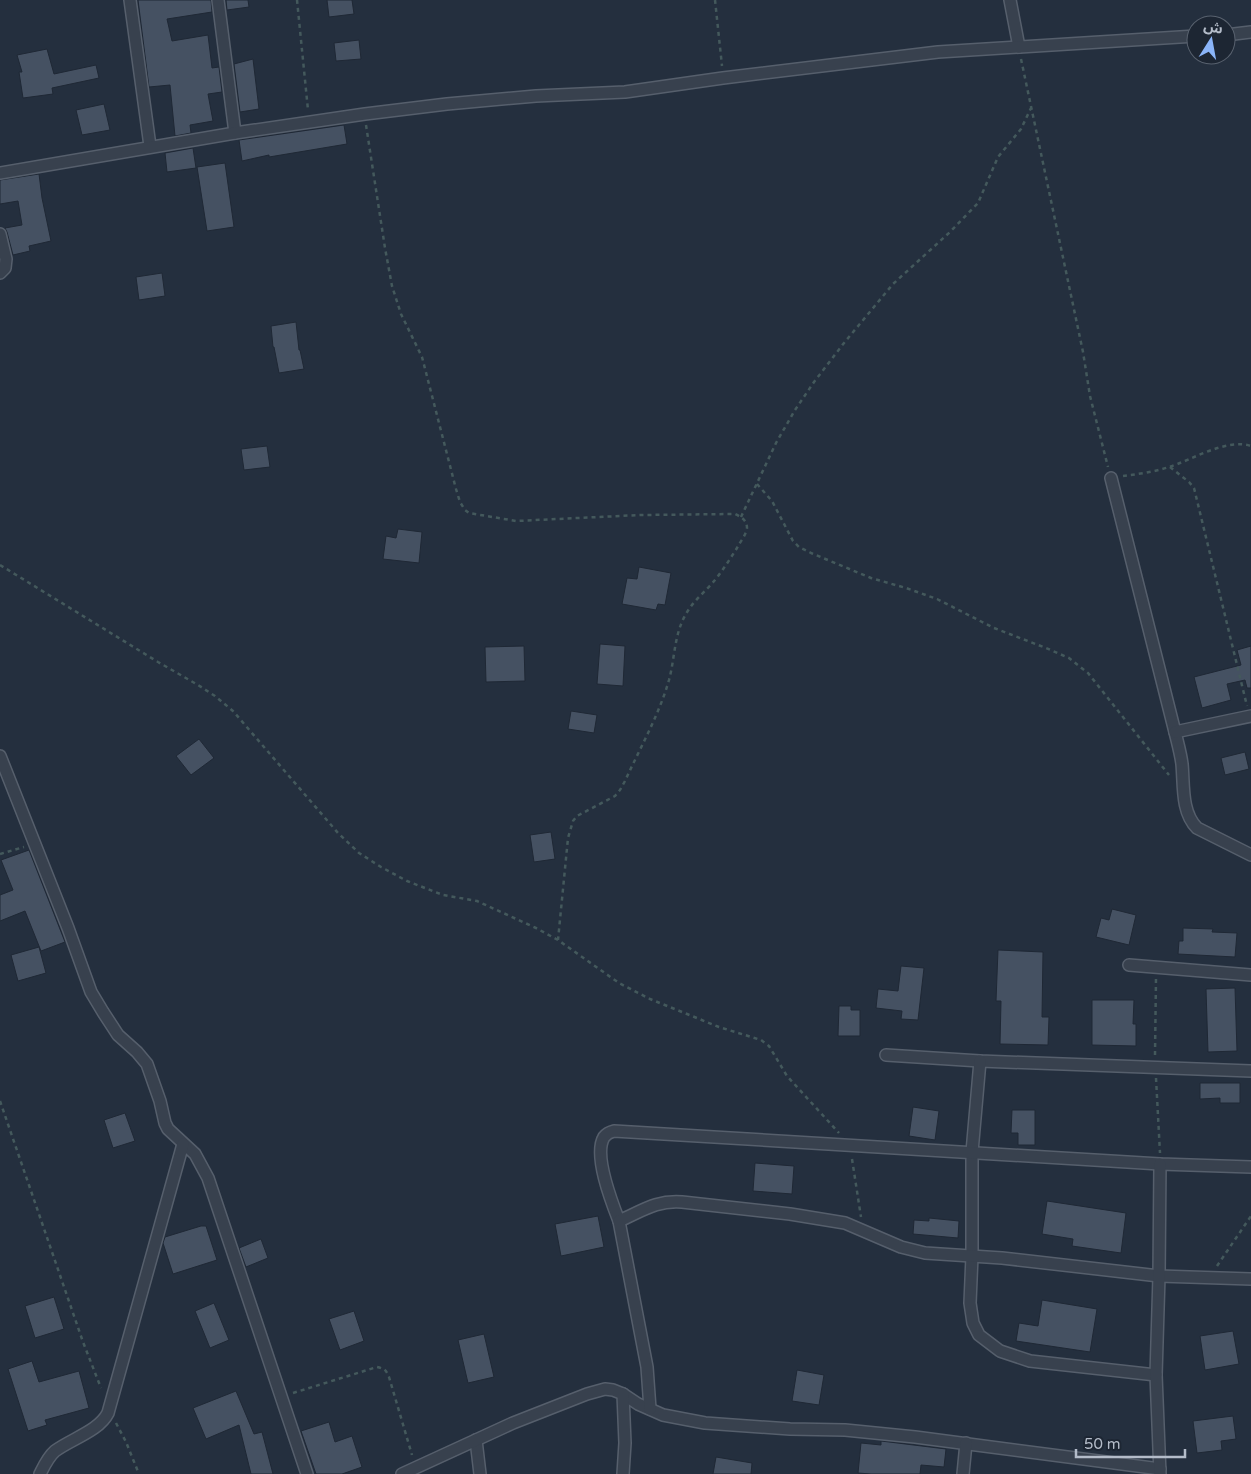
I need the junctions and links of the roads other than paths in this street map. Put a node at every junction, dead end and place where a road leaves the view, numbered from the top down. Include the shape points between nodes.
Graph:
1 (130, 0) edge
2 (218, 0) edge
3 (1010, 0) edge
4 (1251, 32) edge
5 (1236, 34) edge
6 (1186, 37) edge
7 (1018, 47) junction
8 (235, 133) junction
9 (150, 146) junction
10 (0, 173) edge
11 (0, 234) edge
12 (0, 273) edge
13 (1111, 478) road end
14 (1250, 716) edge
15 (1175, 732) junction
16 (0, 756) edge
17 (1251, 855) edge
18 (1129, 965) dead end
19 (1251, 975) edge
20 (886, 1055) dead end
21 (980, 1061) junction
22 (1251, 1071) edge
23 (183, 1144) junction
24 (972, 1152) junction
25 (1160, 1164) junction
26 (1251, 1167) edge
27 (618, 1222) junction
28 (972, 1256) junction
29 (1159, 1276) junction
30 (1251, 1279) edge
31 (1156, 1375) junction
32 (623, 1394) junction
33 (650, 1409) junction
34 (476, 1440) junction
35 (966, 1444) junction
36 (1160, 1471) edge
37 (40, 1474) edge
38 (307, 1474) edge
39 (402, 1474) edge
40 (480, 1474) edge
41 (623, 1474) edge
42 (964, 1474) edge

1 - 9 street
2 - 8 street
3 - 7 street
4 - 5 street
6 - 7 street
7 - 8 street via 938,52 625,92 536,96 365,114
8 - 9 street
9 - 10 street
11 - 12 street via 6,259 5,268
13 - 15 street
14 - 15 street
15 - 17 street via 1191,822
16 - 23 street via 91,992 118,1035 147,1064 165,1123
18 - 19 street
20 - 21 street
21 - 22 street
21 - 24 street
23 - 37 street via 110,1410 99,1424 54,1452
23 - 38 street via 195,1154 208,1178
24 - 25 street
24 - 27 street via 611,1132 604,1136 601,1153 604,1180
24 - 28 street
25 - 26 street
25 - 29 street
27 - 28 street via 650,1206 670,1201 845,1222 901,1248
27 - 33 street via 647,1367
28 - 29 street
28 - 31 street via 972,1323 979,1335 1000,1350 1030,1361
29 - 30 street
29 - 31 street
31 - 36 street
32 - 33 street
32 - 34 street via 605,1389 587,1394
32 - 41 street
33 - 35 street via 663,1415 705,1423 790,1430 845,1430
34 - 39 street
34 - 40 street
35 - 36 street
35 - 42 street

